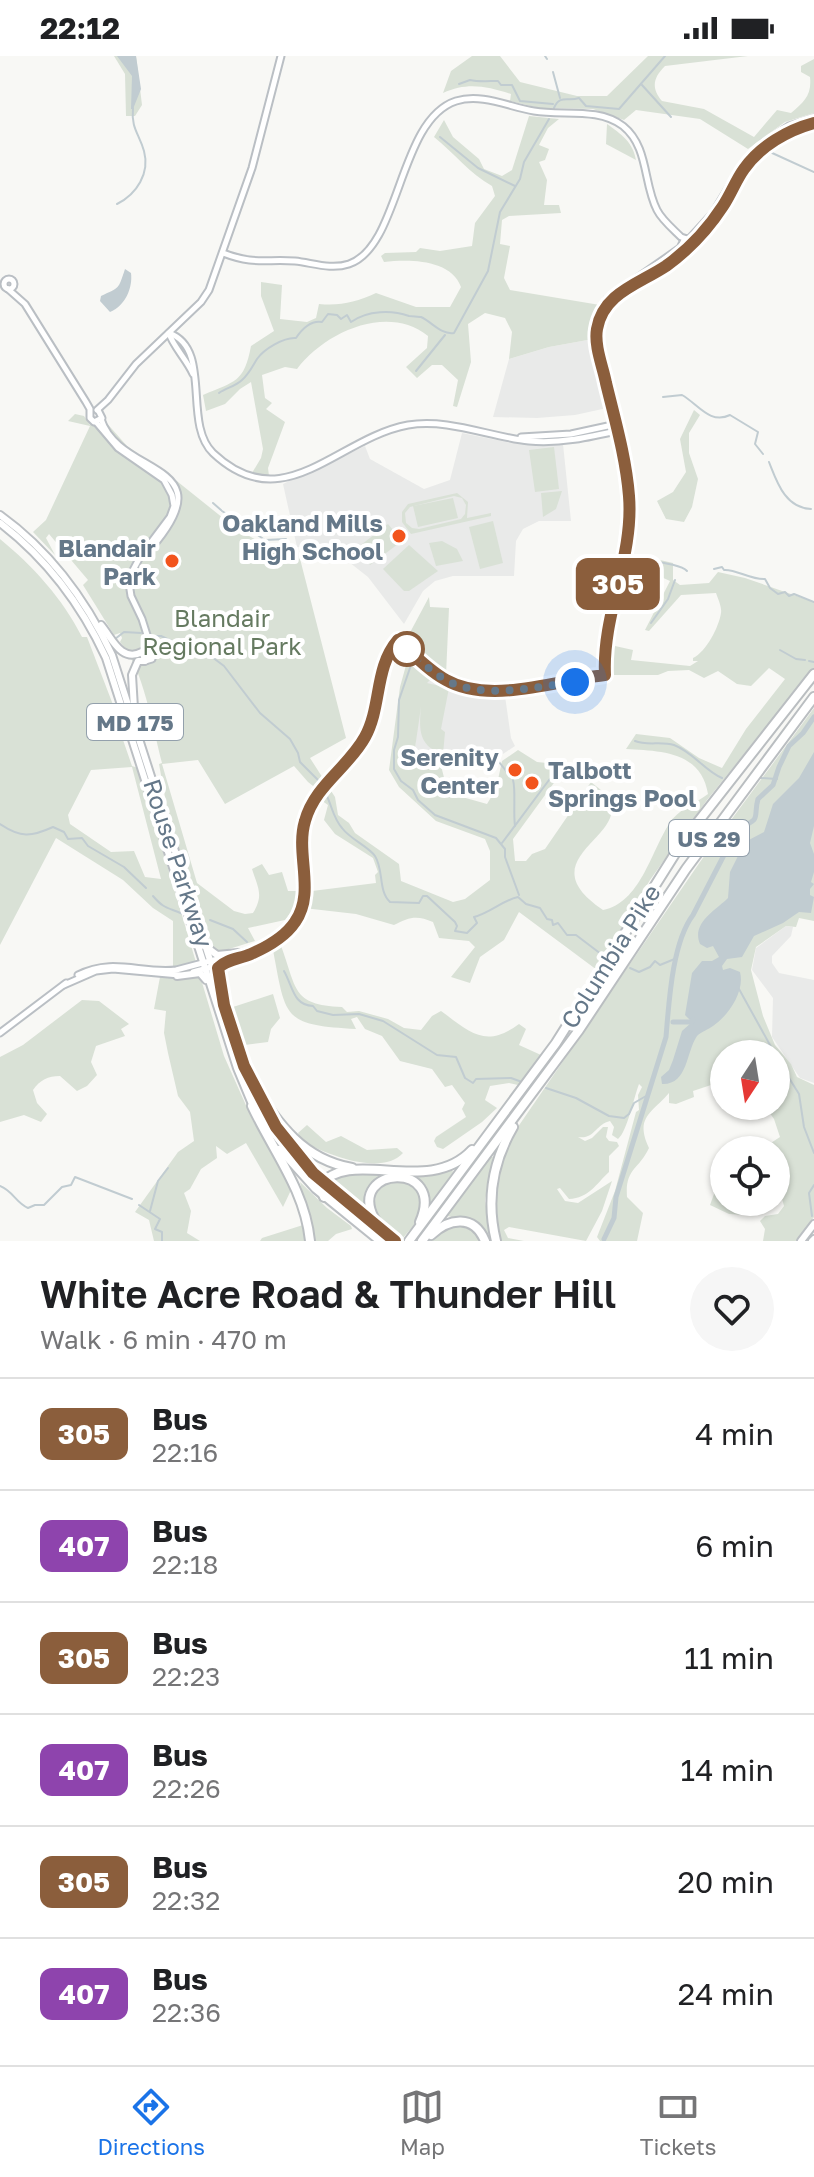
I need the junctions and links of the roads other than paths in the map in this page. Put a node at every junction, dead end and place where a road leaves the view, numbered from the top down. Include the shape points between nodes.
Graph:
1 (281, 56) edge
2 (814, 120) edge
3 (686, 241) junction
4 (223, 253) junction
5 (6, 288) edge
6 (169, 333) junction
7 (97, 414) junction
8 (618, 428) junction
9 (0, 515) edge
10 (0, 523) edge
11 (91, 613) junction
12 (146, 651) junction
13 (145, 661) junction
14 (814, 674) edge
15 (814, 697) edge
16 (138, 732) junction
17 (199, 924) junction
18 (260, 948) junction
19 (238, 953) junction
20 (227, 961) junction
21 (208, 965) junction
22 (177, 976) junction
23 (64, 985) junction
24 (221, 1007) junction
25 (0, 1033) edge
26 (542, 1079) junction
27 (253, 1085) junction
28 (252, 1106) junction
29 (505, 1114) junction
30 (376, 1171) junction
31 (323, 1182) junction
32 (324, 1197) junction
33 (814, 1224) edge
34 (310, 1241) edge
35 (379, 1241) edge
36 (395, 1241) edge
37 (409, 1241) edge
38 (423, 1241) edge
39 (485, 1241) edge
40 (496, 1241) edge
41 (801, 1241) edge

1 - 4 street
2 - 3 street via 782,130 754,152 713,213
3 - 4 street via 657,211 637,144 621,125 598,115 540,112 474,98 448,104 426,124 374,243 357,260 332,266 246,261
3 - 8 street via 666,266 613,298 597,329
4 - 6 street via 205,298
5 - 7 street via 19,299
6 - 7 street via 136,364
6 - 8 street via 195,379 206,445 241,473 259,480 289,478 408,425 439,424 525,441 560,441
7 - 12 street via 120,444 167,478 177,497 172,523 131,575 130,591 147,637
8 - 18 street via 629,530 605,637 605,675 478,691 434,673 398,640 382,666 367,733 322,788 306,817 301,848 305,893 298,918 279,939
9 - 11 main road, Rouse Parkway / MD 175 via 50,560
10 - 21 main road, Rouse Parkway / MD 175 via 58,579 103,650
11 - 12 main road via 121,651
11 - 16 main road, Rouse Parkway / MD 175 via 112,655
12 - 13 street
12 - 13 street via 153,657
13 - 16 main road via 136,663 132,675
14 - 29 highway, Columbia Pike / US 29 via 683,841 570,1023
15 - 26 highway, Columbia Pike / US 29 via 686,869
16 - 17 main road, Rouse Parkway / MD 175
17 - 19 main road via 212,953
17 - 21 main road, Rouse Parkway / MD 175
18 - 19 street
18 - 20 street
19 - 21 street
20 - 21 street
20 - 24 main road via 217,973
21 - 22 street
21 - 23 street via 164,971 122,965 95,968
21 - 24 main road, Rouse Parkway / MD 175
22 - 23 street via 113,969
22 - 24 main road via 204,975
23 - 25 street
24 - 27 main road, Rouse Parkway / MD 175
24 - 28 main road, Rouse Parkway / MD 175
26 - 38 highway, Columbia Pike / US 29
26 - 40 highway via 497,1161 490,1202
27 - 30 highway via 280,1126 305,1149 338,1165
27 - 31 main road, Rouse Parkway / MD 175 via 286,1142
28 - 32 main road, Rouse Parkway / MD 175 via 278,1149
28 - 34 highway via 299,1194
29 - 30 highway via 452,1166 425,1172
29 - 37 highway, Columbia Pike / US 29
30 - 31 highway via 343,1171
31 - 32 highway
31 - 36 main road, Rouse Parkway / MD 175
32 - 35 main road, Rouse Parkway / MD 175
33 - 41 main road
36 - 37 highway via 375,1219 370,1203 379,1183 395,1176 415,1182 424,1198 422,1218
38 - 39 highway via 443,1225 461,1221 476,1227

